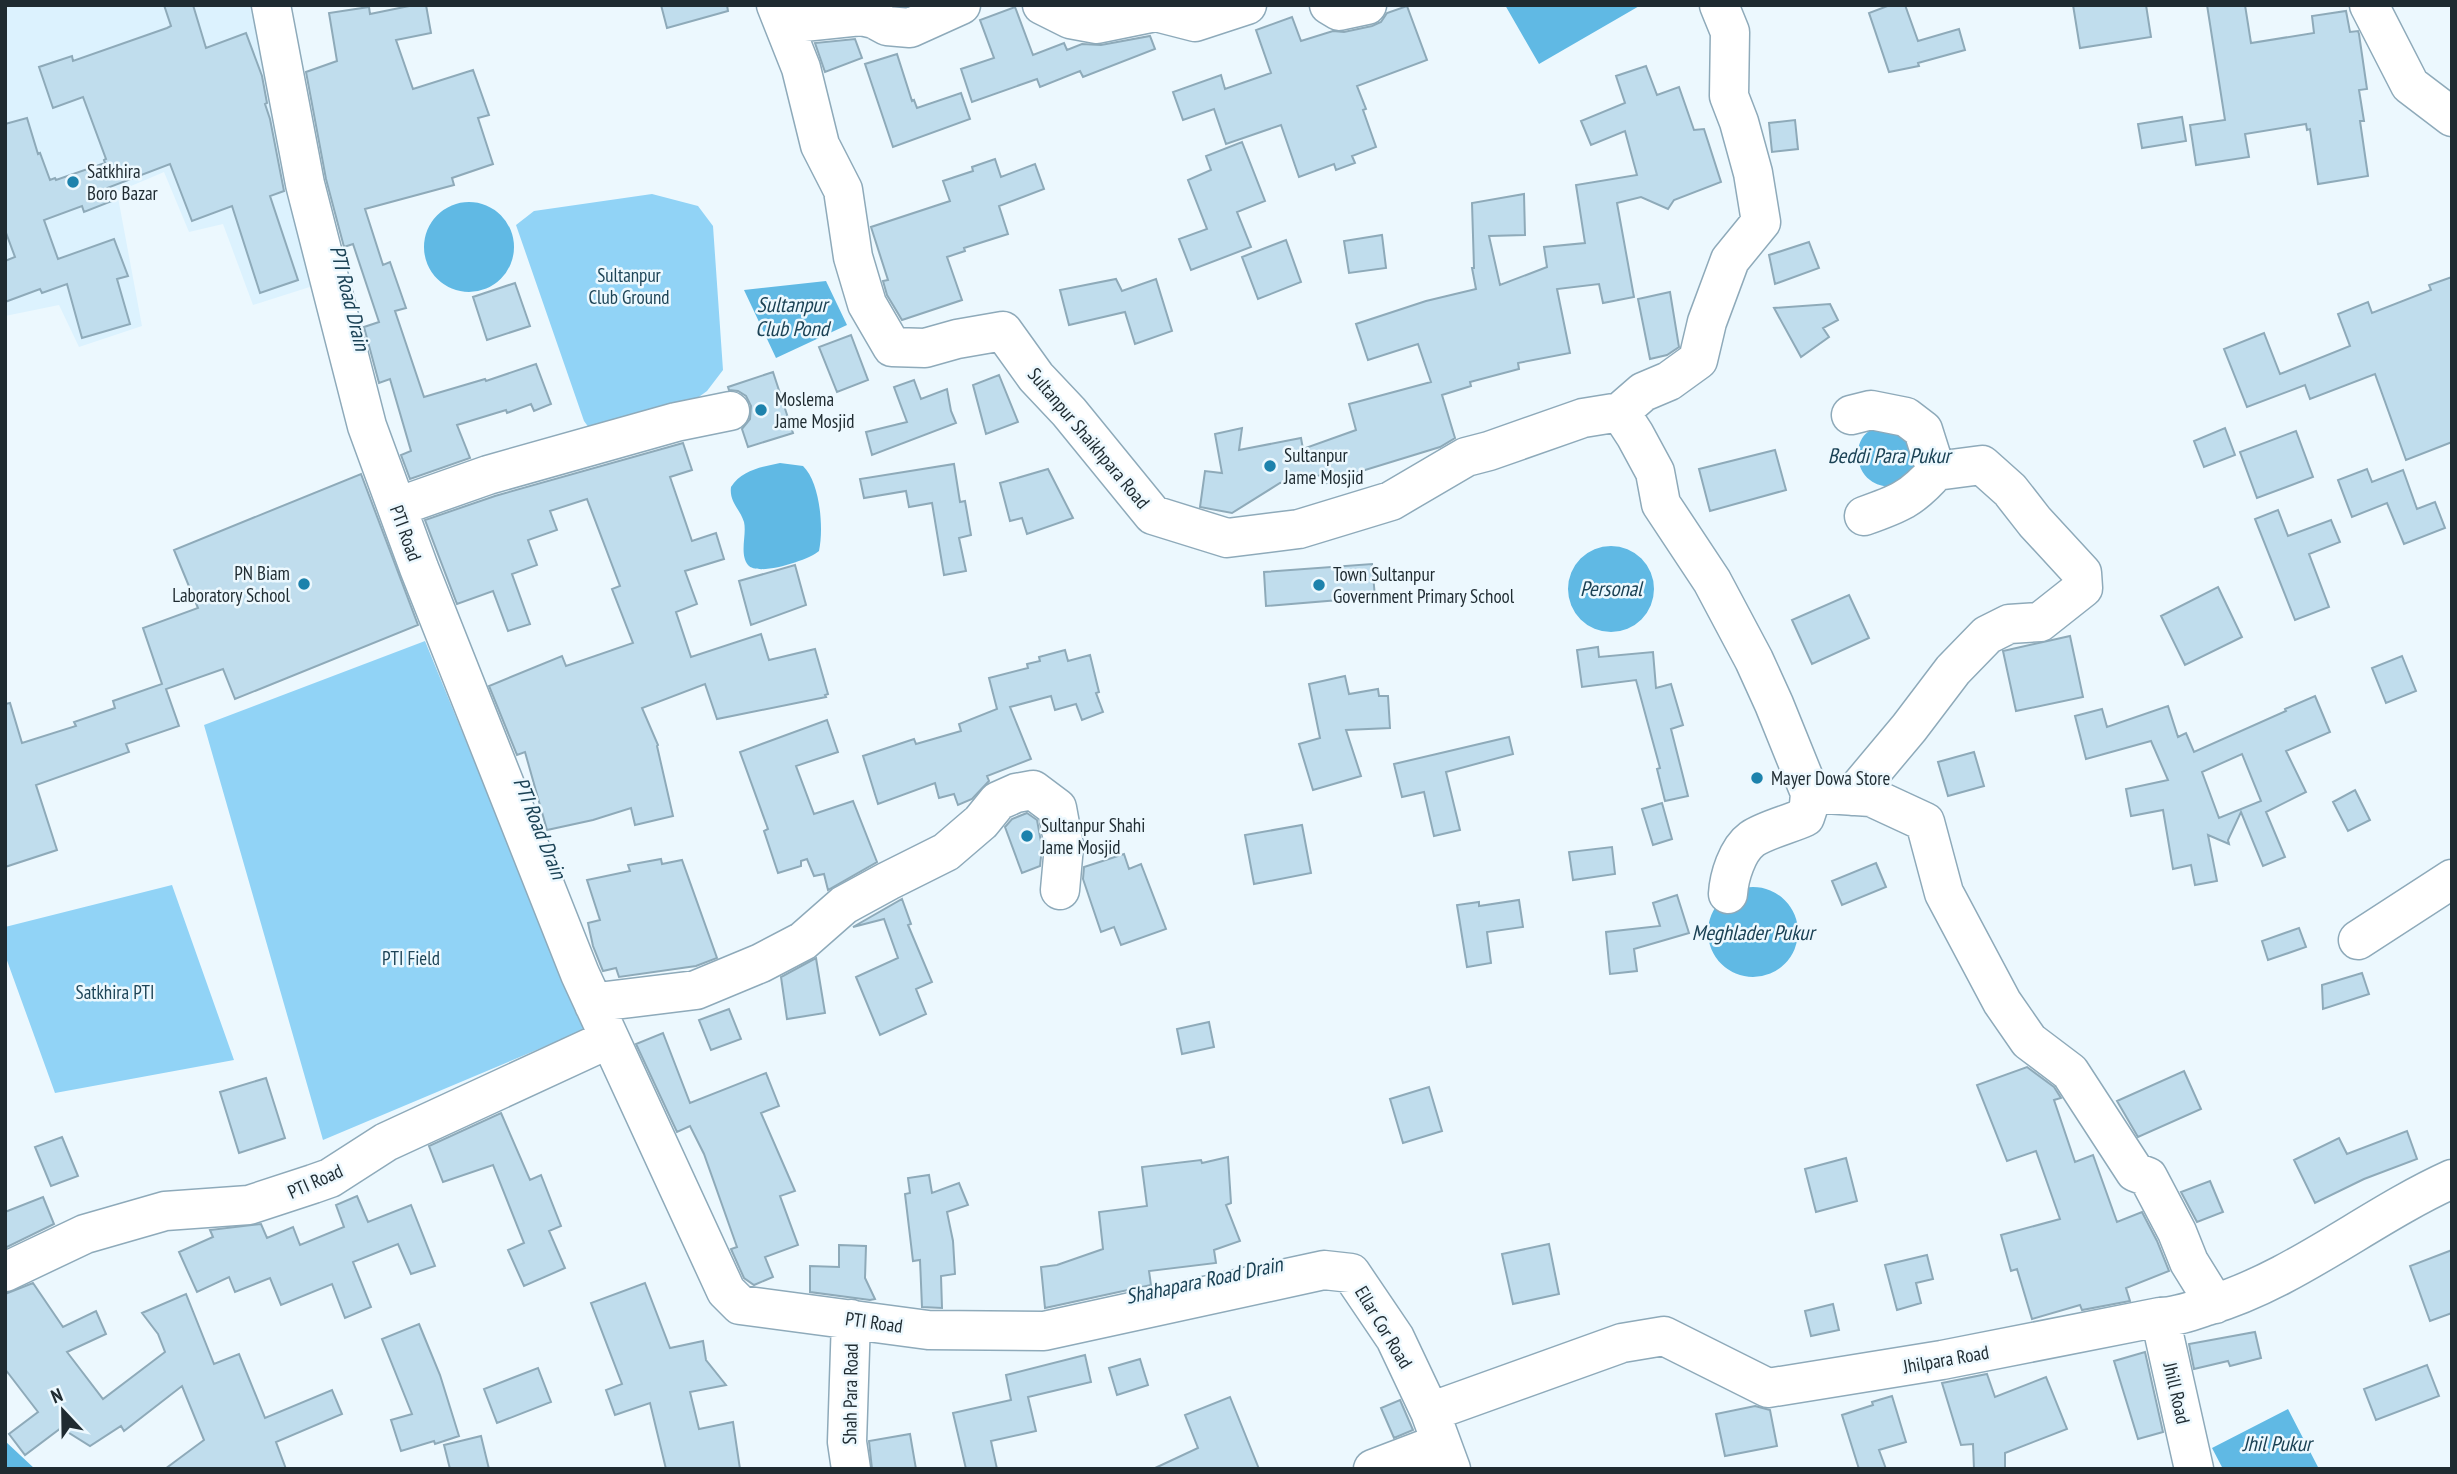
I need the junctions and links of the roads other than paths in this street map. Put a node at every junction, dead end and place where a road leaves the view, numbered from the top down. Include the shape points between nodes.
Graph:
1 (271, 5) edge
2 (961, 5) edge
3 (1042, 5) edge
4 (1247, 5) edge
5 (1329, 5) edge
6 (1367, 5) edge
7 (1719, 5) edge
8 (2369, 5) edge
9 (1154, 9) edge
10 (780, 15) edge
11 (2452, 117) edge
12 (730, 411) dead end
13 (1620, 412) junction
14 (1851, 415) dead end
15 (1937, 471) junction
16 (397, 508) junction
17 (1864, 516) dead end
18 (1810, 793) junction
19 (1852, 796) junction
20 (1931, 821) dead end
21 (2452, 879) edge
22 (1060, 890) dead end
23 (1728, 894) dead end
24 (2358, 940) dead end
25 (2012, 998) dead end
26 (594, 1004) junction
27 (609, 1039) junction
28 (2452, 1179) edge
29 (5, 1272) edge
30 (2215, 1304) junction
31 (2160, 1317) junction
32 (851, 1319) junction
33 (928, 1330) joint
34 (1441, 1441) edge
35 (851, 1469) edge
36 (1373, 1469) edge
37 (2194, 1469) edge

1 - 16 street, PTI Road via 304,184 367,426
2 - 10 street, Sultanpur Shaikhpara Road via 910,27 887,26 861,16
3 - 9 street via 1070,19 1097,24
4 - 9 street via 1195,22
5 - 6 street via 1339,11
7 - 13 street, Sultanpur Shaikhpara Road via 1730,32 1729,96 1753,173 1761,222 1730,260 1698,360 1669,381 1643,392
8 - 11 street via 2410,85
10 - 13 street, Sultanpur Shaikhpara Road via 801,68 820,145 843,190 853,257 867,304 892,347 925,348 1003,331 1153,516 1227,538 1299,529 1391,501 1466,457 1583,418
12 - 16 street via 488,475
13 - 18 street via 1655,472 1661,504 1712,582 1754,660
14 - 15 street via 1871,410 1906,418 1923,430
15 - 17 street via 1920,491
15 - 19 street via 1982,465 2010,490 2082,573 2083,588 2040,622 2008,624 1987,635 1953,670
16 - 26 street, PTI Road
18 - 19 street
18 - 23 street via 1805,817 1751,839 1729,879
19 - 30 street via 1871,797 1924,822 1944,893 2002,1002 2029,1041 2070,1072 2135,1172 2148,1177
20 - 25 street via 1951,889
21 - 24 street
22 - 26 street via 1064,846 1057,808 1033,790 1016,793 998,801 946,852 844,905 803,941 761,963 696,990
26 - 27 street, PTI Road
27 - 29 street, PTI Road via 386,1142 330,1178 249,1205 165,1211 85,1234
27 - 32 street, PTI Road via 726,1291 740,1305
28 - 30 street, Jhilpara Road via 2282,1274
30 - 31 street, Jhilpara Road
31 - 34 street, Jhilpara Road via 1768,1388 1664,1336 1622,1343
31 - 37 street, Jhill Road
32 - 33 street, PTI Road
32 - 35 street, Shah Para Road via 847,1442
33 - 34 street, Ellar Cor Road via 1044,1331 1324,1270 1351,1273 1395,1338
34 - 36 street, Jhilpara Road

